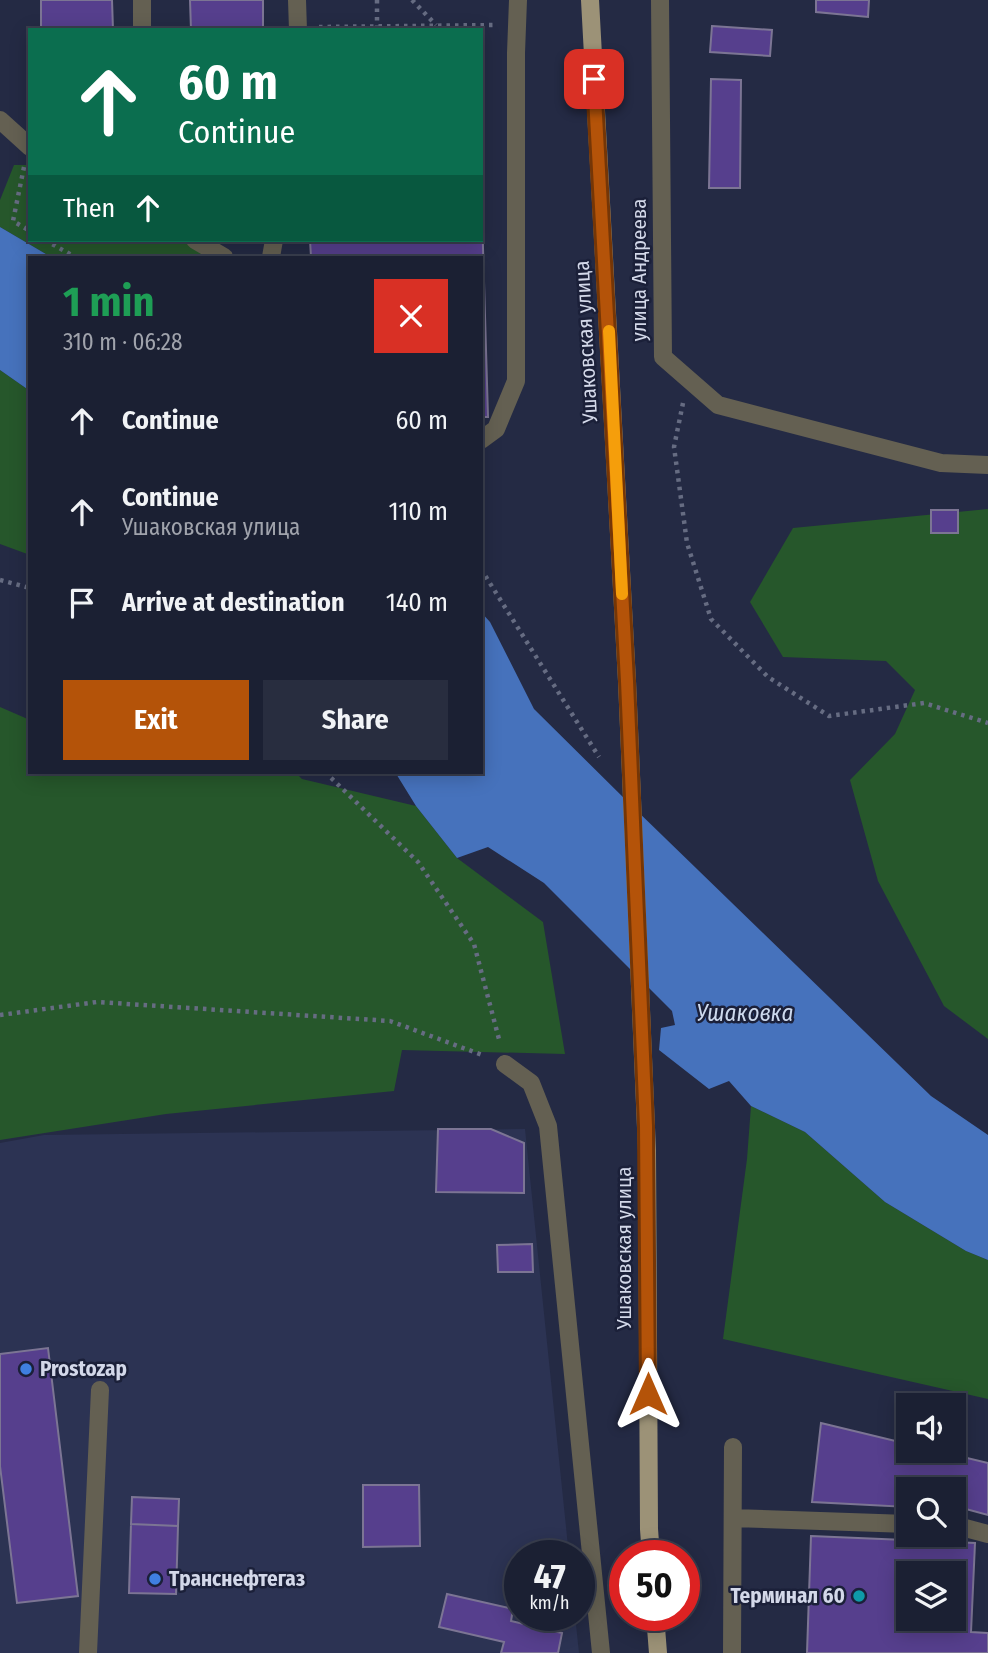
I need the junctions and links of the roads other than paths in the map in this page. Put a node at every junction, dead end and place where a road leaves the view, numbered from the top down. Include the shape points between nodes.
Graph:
1 (142, 0) edge
2 (297, 0) edge
3 (518, 0) edge
4 (590, 0) edge
5 (660, 0) edge
6 (142, 28) edge
7 (298, 28) edge
8 (0, 120) edge
9 (28, 145) edge
10 (198, 242) edge
11 (222, 256) edge
12 (483, 439) edge
13 (988, 465) edge
14 (505, 1064) road end
15 (100, 1390) dead end
16 (733, 1447) dead end
17 (733, 1518) junction
18 (896, 1524) edge
19 (966, 1528) edge
20 (988, 1534) edge
21 (650, 1540) edge
22 (656, 1631) edge
23 (88, 1653) edge
24 (601, 1653) edge
25 (658, 1653) edge
26 (732, 1653) edge

1 - 6 street
2 - 7 street
3 - 12 street via 516,381 496,429
4 - 21 main road, Ушаковская улица via 627,681 646,1151
5 - 13 street, улица Андреева via 663,357 718,405 941,463
8 - 9 street
10 - 11 street
14 - 24 street via 531,1083 548,1126
15 - 23 street
16 - 17 street
17 - 18 street
17 - 26 street
19 - 20 street
22 - 25 main road

